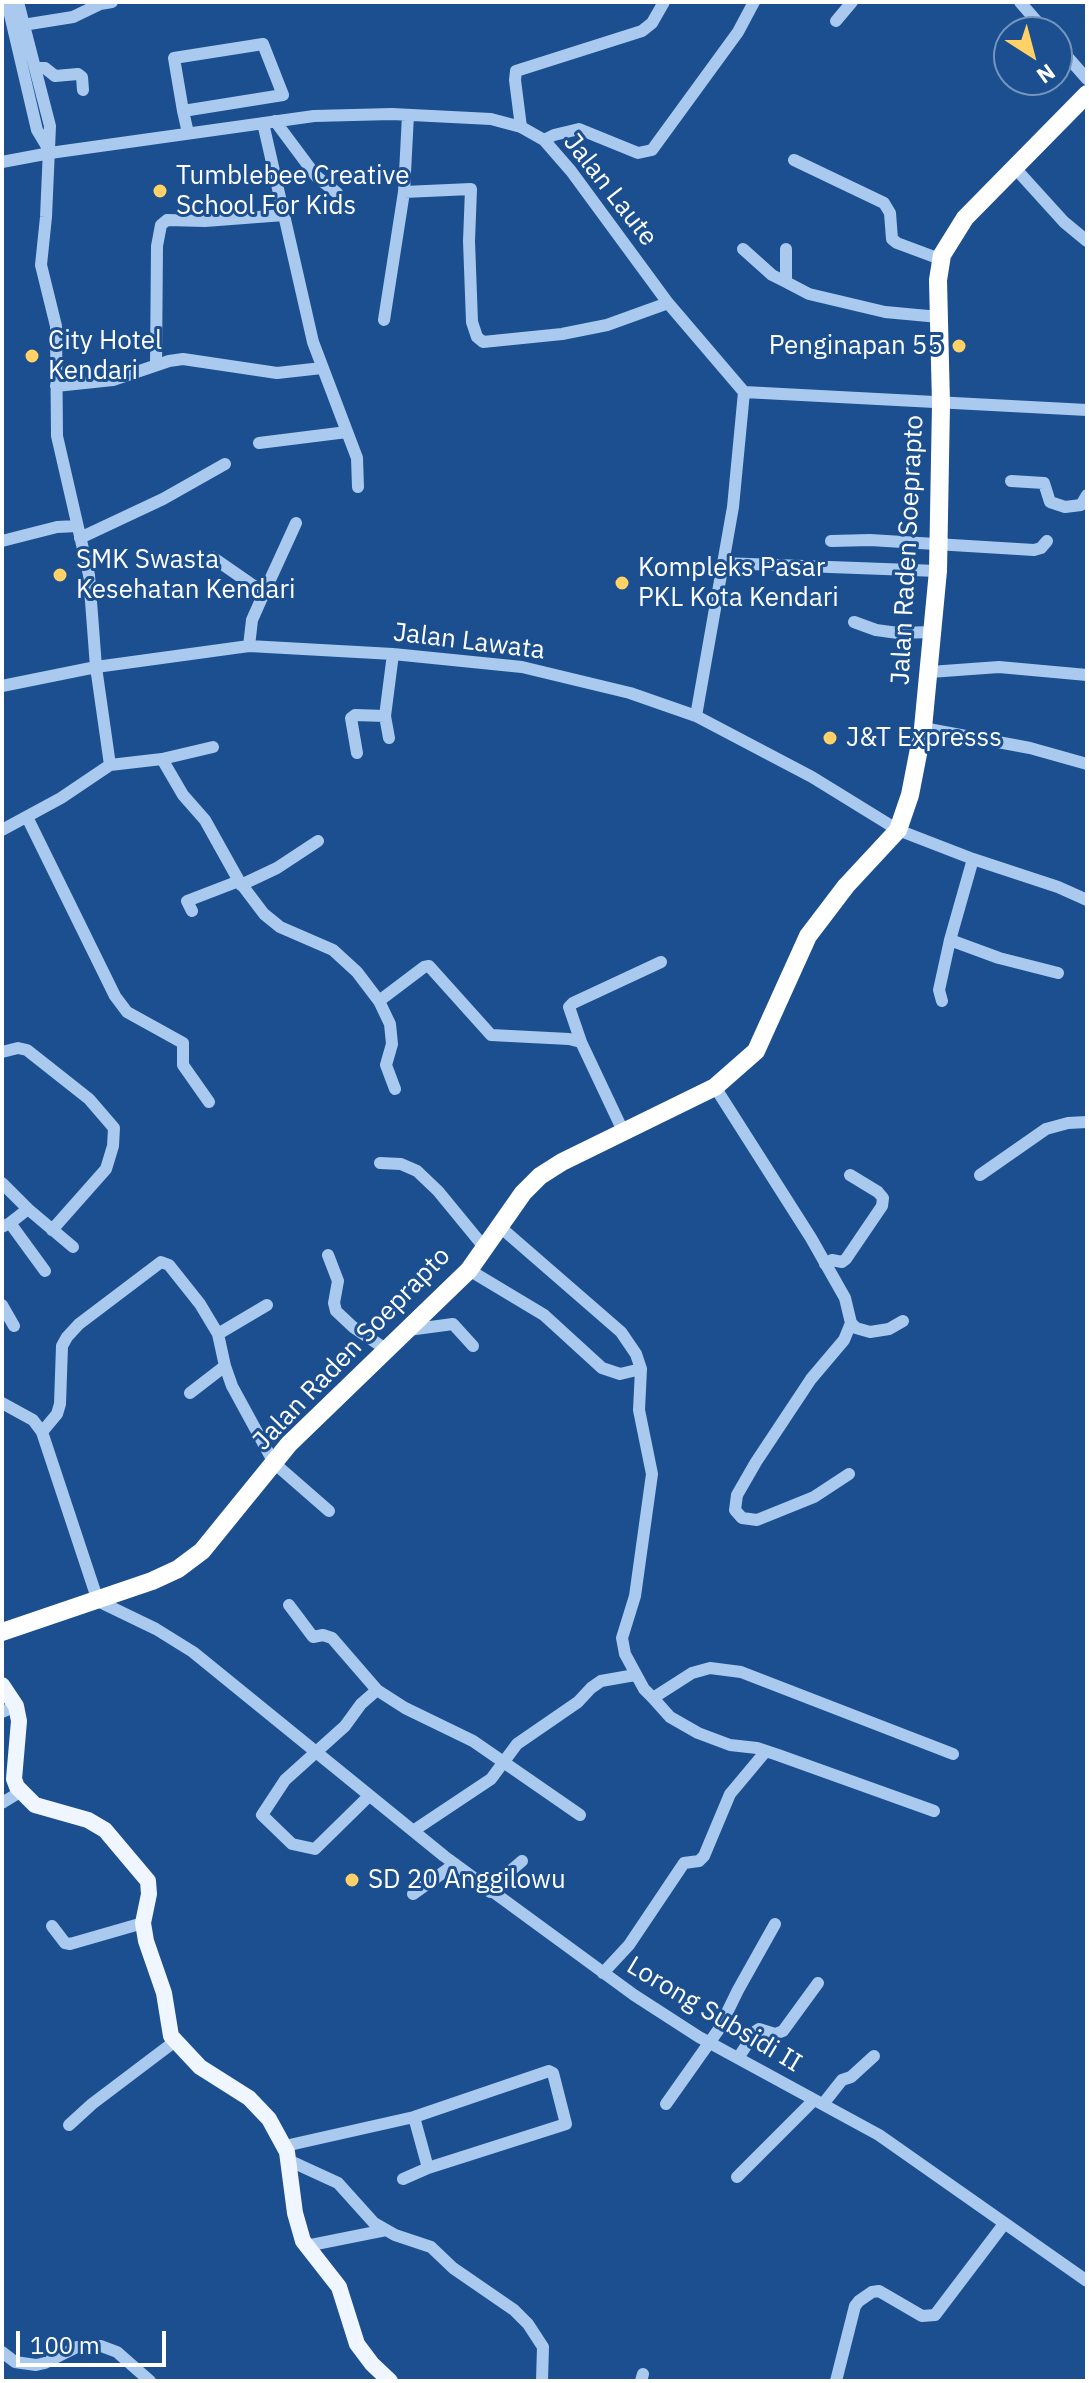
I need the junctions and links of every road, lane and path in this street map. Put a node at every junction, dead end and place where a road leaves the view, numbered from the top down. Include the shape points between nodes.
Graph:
1 (7, 2) edge
2 (18, 2) edge
3 (112, 2) edge
4 (664, 2) edge
5 (754, 2) edge
6 (852, 2) edge
7 (836, 21) dead end
8 (23, 25) junction
9 (1073, 63) edge
10 (35, 68) junction
11 (1087, 79) edge
12 (83, 90) dead end
13 (1087, 94) edge
14 (189, 110) junction
15 (408, 115) junction
16 (269, 122) junction
17 (521, 127) junction
18 (194, 133) junction
19 (544, 140) junction
20 (50, 153) junction
21 (794, 160) dead end
22 (2, 162) edge
23 (1015, 168) junction
24 (404, 192) junction
25 (337, 193) dead end
26 (284, 215) junction
27 (1087, 241) edge
28 (743, 249) dead end
29 (786, 249) dead end
30 (940, 259) junction
31 (786, 282) junction
32 (668, 303) junction
33 (939, 317) junction
34 (384, 320) dead end
35 (156, 365) junction
36 (322, 368) junction
37 (56, 386) junction
38 (744, 392) junction
39 (941, 404) junction
40 (1087, 410) edge
41 (347, 432) junction
42 (259, 443) dead end
43 (225, 464) dead end
44 (1011, 481) dead end
45 (358, 487) dead end
46 (1087, 495) edge
47 (296, 523) dead end
48 (78, 532) junction
49 (2, 541) edge
50 (831, 541) dead end
51 (1047, 541) dead end
52 (939, 543) junction
53 (212, 557) dead end
54 (722, 563) junction
55 (938, 571) junction
56 (264, 593) junction
57 (854, 622) dead end
58 (932, 632) junction
59 (249, 646) junction
60 (393, 654) junction
61 (96, 667) junction
62 (930, 672) junction
63 (1087, 675) edge
64 (2, 686) edge
65 (385, 716) junction
66 (696, 716) junction
67 (923, 728) junction
68 (389, 738) dead end
69 (213, 747) dead end
70 (357, 753) dead end
71 (162, 759) junction
72 (1087, 764) edge
73 (110, 765) junction
74 (27, 817) junction
75 (2, 830) edge
76 (898, 830) junction
77 (318, 841) dead end
78 (973, 859) junction
79 (240, 883) junction
80 (1087, 900) edge
81 (192, 911) dead end
82 (950, 940) junction
83 (661, 962) dead end
84 (1058, 973) dead end
85 (379, 1001) junction
86 (942, 1001) dead end
87 (581, 1042) junction
88 (2, 1052) edge
89 (715, 1087) junction
90 (395, 1089) dead end
91 (209, 1102) dead end
92 (1087, 1122) edge
93 (623, 1131) junction
94 (380, 1163) dead end
95 (850, 1175) dead end
96 (980, 1175) dead end
97 (2, 1183) edge
98 (28, 1209) junction
99 (6, 1225) edge
100 (499, 1226) junction
101 (52, 1230) junction
102 (73, 1247) dead end
103 (484, 1247) junction
104 (328, 1255) dead end
105 (825, 1264) junction
106 (469, 1270) junction
107 (45, 1271) dead end
108 (2, 1305) edge
109 (267, 1305) dead end
110 (903, 1321) dead end
111 (851, 1323) junction
112 (14, 1326) dead end
113 (408, 1330) junction
114 (218, 1334) junction
115 (473, 1346) dead end
116 (387, 1350) junction
117 (225, 1366) junction
118 (641, 1369) junction
119 (190, 1393) dead end
120 (2, 1403) edge
121 (42, 1432) junction
122 (274, 1463) junction
123 (849, 1474) dead end
124 (329, 1511) dead end
125 (98, 1601) junction
126 (289, 1605) dead end
127 (2, 1632) edge
128 (635, 1675) junction
129 (2, 1685) edge
130 (377, 1690) junction
131 (653, 1698) junction
132 (9, 1709) edge
133 (314, 1751) junction
134 (766, 1751) junction
135 (953, 1754) dead end
136 (504, 1762) junction
137 (20, 1792) junction
138 (369, 1796) junction
139 (2, 1803) edge
140 (934, 1811) dead end
141 (580, 1815) dead end
142 (413, 1831) junction
143 (522, 1861) dead end
144 (455, 1864) junction
145 (490, 1892) junction
146 (413, 1894) dead end
147 (143, 1923) junction
148 (775, 1924) dead end
149 (52, 1926) dead end
150 (603, 1973) junction
151 (818, 1983) dead end
152 (174, 2042) junction
153 (708, 2042) junction
154 (874, 2056) dead end
155 (738, 2058) junction
156 (818, 2102) junction
157 (666, 2104) dead end
158 (414, 2117) junction
159 (69, 2125) dead end
160 (286, 2153) junction
161 (428, 2168) junction
162 (737, 2177) dead end
163 (403, 2179) dead end
164 (1004, 2224) junction
165 (386, 2230) junction
166 (306, 2246) junction
167 (1087, 2281) edge
168 (2, 2352) edge
169 (150, 2381) edge
170 (390, 2381) edge
171 (542, 2381) edge
172 (836, 2381) edge

1 - 20 street via 37,130
2 - 8 street
3 - 8 street via 73,17
4 - 17 street via 642,31 516,71
5 - 19 street via 652,150 638,153 579,129
6 - 7 street
8 - 10 street
9 - 11 street
10 - 12 street via 55,76 78,74
10 - 20 street via 50,126
13 - 23 highway, Jalan Raden Soeprapto
14 - 14 street via 283,95 263,44 174,58
14 - 18 street
15 - 16 street, Jalan Laute
15 - 17 street, Jalan Laute via 491,119
15 - 24 street
16 - 18 street, Jalan Laute
16 - 25 street
16 - 26 street
17 - 19 street, Jalan Laute
18 - 20 street, Jalan Laute
19 - 32 street, Jalan Laute
20 - 22 street, Jalan Laute
20 - 37 street via 41,265 56,326
21 - 30 street via 884,203 892,239
23 - 27 street
23 - 30 highway, Jalan Raden Soeprapto via 965,218
24 - 32 street via 471,189 473,329 483,342 592,328
24 - 34 street
26 - 35 street via 167,220 161,225
26 - 36 street
28 - 31 street
29 - 31 street
30 - 33 highway, Jalan Raden Soeprapto
31 - 33 street via 826,300
32 - 38 street, Jalan Laute
33 - 39 highway, Jalan Raden Soeprapto
35 - 36 street via 183,359 277,373
35 - 37 street via 113,380
36 - 41 street
37 - 48 street via 57,436
38 - 39 street
38 - 54 street
39 - 40 street
39 - 52 highway, Jalan Raden Soeprapto
41 - 42 street
41 - 45 street via 359,467
43 - 48 street via 153,504
44 - 46 street via 1044,483 1050,502 1065,507 1081,505
47 - 56 street
48 - 49 street via 57,527
48 - 61 street via 89,575
50 - 52 street
51 - 52 street via 1034,550
52 - 55 highway, Jalan Raden Soeprapto
53 - 56 street
54 - 55 street
54 - 66 street
55 - 58 highway, Jalan Raden Soeprapto
56 - 59 street via 252,620
57 - 58 street via 898,633
58 - 62 highway, Jalan Raden Soeprapto
59 - 60 street, Jalan Lawata
59 - 61 street, Jalan Lawata
60 - 65 street
60 - 66 street, Jalan Lawata via 522,667 630,693
61 - 64 street, Jalan Lawata
61 - 73 street
62 - 63 street via 999,667
62 - 67 highway, Jalan Raden Soeprapto
65 - 68 street
65 - 70 street via 351,718
66 - 76 street, Jalan Lawata
67 - 72 street
67 - 76 highway, Jalan Raden Soeprapto
69 - 71 street
71 - 73 street
71 - 79 street
73 - 74 street
74 - 75 street
74 - 91 street via 115,996 127,1012 183,1043 183,1065
76 - 78 street, Jalan Lawata
76 - 89 highway, Jalan Raden Soeprapto via 808,936 756,1051
77 - 79 street via 277,868
78 - 80 street, Jalan Lawata
78 - 82 street
79 - 81 street via 187,901
79 - 85 street via 273,922 346,960
82 - 84 street
82 - 86 street via 941,973
83 - 87 street via 569,1007
85 - 87 street via 429,966 488,1033
85 - 90 street via 390,1024 386,1065
87 - 93 street
88 - 101 street via 27,1050 89,1099 114,1128 106,1169
89 - 93 highway, Jalan Raden Soeprapto
89 - 105 street
92 - 96 street via 1046,1129
93 - 100 highway, Jalan Raden Soeprapto via 540,1176
94 - 103 street via 417,1171
95 - 105 street via 878,1192 882,1206 846,1259
97 - 98 street
98 - 99 street
98 - 101 street
99 - 107 street
100 - 103 highway, Jalan Raden Soeprapto
100 - 118 street via 621,1332
101 - 102 street
103 - 106 highway, Jalan Raden Soeprapto
104 - 116 street via 338,1281 336,1311
105 - 111 street via 845,1298
106 - 113 highway, Jalan Raden Soeprapto
106 - 118 street via 544,1315 602,1368 620,1374
108 - 112 street
109 - 114 street
110 - 111 street via 870,1332
111 - 123 street via 756,1462 737,1495 735,1510 749,1521 765,1518 814,1497
113 - 115 street via 453,1324
113 - 116 highway, Jalan Raden Soeprapto
114 - 117 street
114 - 121 street via 169,1265 157,1265 67,1337 62,1346 60,1404
116 - 122 highway, Jalan Raden Soeprapto
117 - 119 street
117 - 122 street
118 - 128 street via 639,1410 652,1474 635,1596 622,1638
120 - 121 street via 33,1420
121 - 125 street
122 - 124 street
122 - 125 highway, Jalan Raden Soeprapto via 202,1551 178,1569
125 - 127 highway, Jalan Raden Soeprapto
125 - 133 street, Lorong Subsidi II via 175,1640
126 - 130 street via 313,1637 332,1638
128 - 131 street
128 - 136 street via 601,1681 517,1744
129 - 132 main road
130 - 133 street
130 - 136 street
131 - 134 street via 670,1717 698,1733
131 - 135 street via 692,1673 710,1668 732,1671
132 - 137 main road via 19,1736 14,1779
133 - 138 street, Lorong Subsidi II
133 - 138 street via 285,1780 262,1815 292,1844 315,1849
134 - 140 street
134 - 150 street via 730,1794 704,1856 684,1863 629,1945
136 - 141 street
136 - 142 street via 491,1779
137 - 139 street
137 - 147 main road via 35,1805 96,1824 118,1842 148,1881
138 - 142 street, Lorong Subsidi II
142 - 144 street, Lorong Subsidi II
143 - 145 street
144 - 145 street, Lorong Subsidi II
144 - 146 street
145 - 150 street, Lorong Subsidi II
147 - 149 street via 70,1944
147 - 152 main road
148 - 153 street
150 - 153 street, Lorong Subsidi II
151 - 155 street via 783,2031 759,2029
152 - 159 street
152 - 160 main road via 259,2108
153 - 155 street, Lorong Subsidi II
153 - 157 street
154 - 156 street
155 - 156 street, Lorong Subsidi II
156 - 162 street
156 - 164 street, Lorong Subsidi II via 892,2143
158 - 160 street
158 - 161 street
158 - 161 street via 549,2071 568,2122
160 - 165 street via 338,2183
160 - 166 main road
161 - 163 street
164 - 167 street, Lorong Subsidi II
164 - 172 street via 935,2315 922,2316 879,2291 859,2301
165 - 166 street
165 - 171 street via 431,2247 514,2310 543,2347
166 - 170 main road via 339,2287 357,2344
168 - 169 street via 15,2362 36,2365 77,2347 101,2346 117,2352

